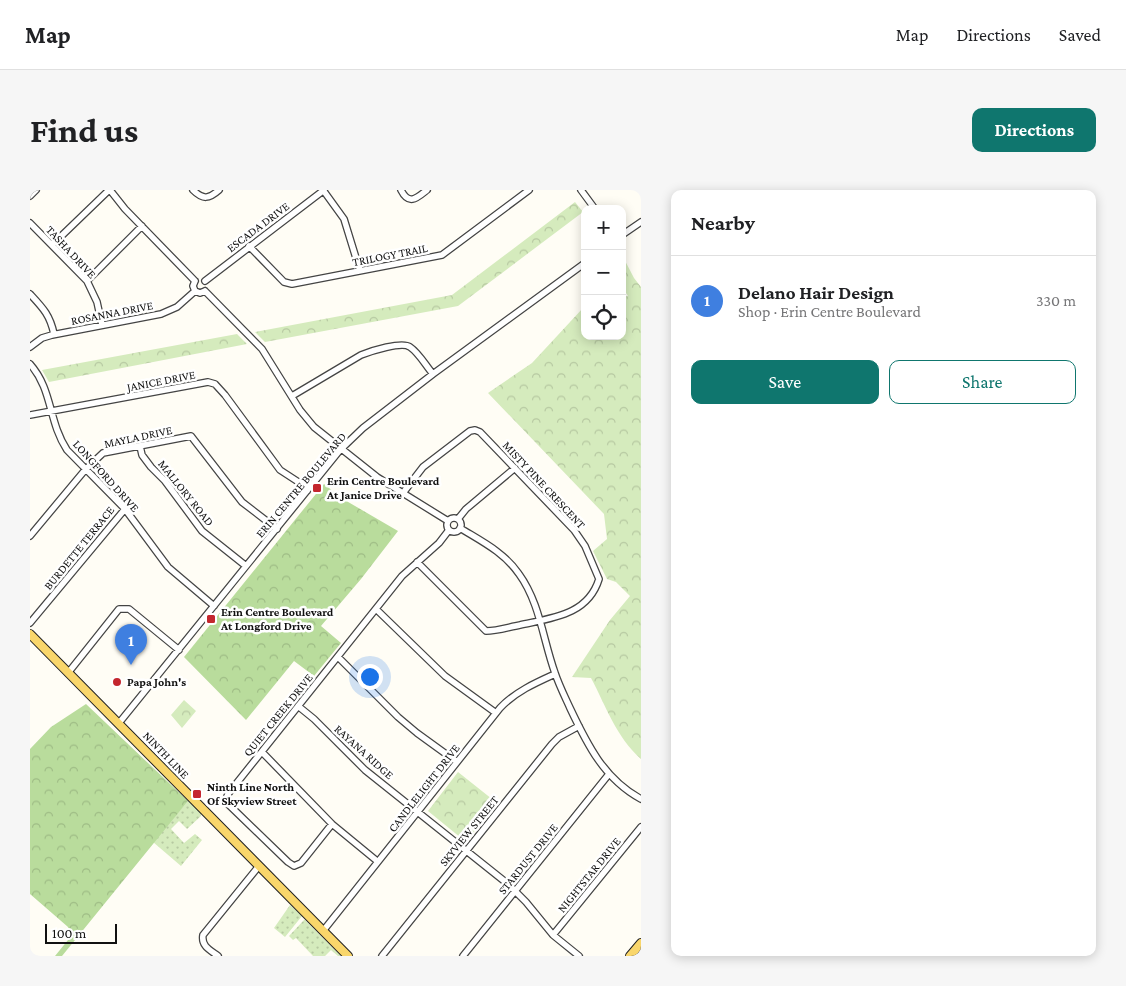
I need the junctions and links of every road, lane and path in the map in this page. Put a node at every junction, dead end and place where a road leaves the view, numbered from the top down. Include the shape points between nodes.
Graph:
1 (36, 190) edge
2 (109, 190) edge
3 (193, 190) edge
4 (219, 190) edge
5 (324, 190) edge
6 (401, 190) edge
7 (427, 190) edge
8 (529, 190) edge
9 (581, 190) edge
10 (30, 196) edge
11 (592, 205) edge
12 (641, 222) edge
13 (30, 223) edge
14 (142, 226) junction
15 (626, 232) edge
16 (52, 245) junction
17 (249, 246) junction
18 (581, 266) edge
19 (360, 271) junction
20 (205, 280) junction
21 (87, 281) junction
22 (195, 281) junction
23 (195, 291) junction
24 (205, 291) junction
25 (30, 294) edge
26 (102, 325) junction
27 (54, 334) junction
28 (30, 347) edge
29 (30, 364) edge
30 (433, 374) junction
31 (292, 396) junction
32 (51, 411) junction
33 (30, 416) edge
34 (140, 446) junction
35 (340, 450) junction
36 (515, 468) junction
37 (85, 470) junction
38 (307, 491) junction
39 (404, 493) junction
40 (125, 509) junction
41 (459, 518) junction
42 (448, 521) junction
43 (460, 528) junction
44 (277, 529) junction
45 (449, 530) junction
46 (30, 536) edge
47 (417, 562) junction
48 (246, 566) junction
49 (214, 606) junction
50 (376, 609) junction
51 (539, 620) junction
52 (30, 623) edge
53 (30, 634) edge
54 (179, 650) junction
55 (338, 657) junction
56 (68, 673) junction
57 (555, 674) junction
58 (298, 706) junction
59 (496, 713) junction
60 (119, 724) junction
61 (579, 726) junction
62 (262, 752) junction
63 (457, 762) junction
64 (609, 774) junction
65 (641, 799) edge
66 (418, 812) junction
67 (332, 824) junction
68 (641, 827) edge
69 (466, 851) junction
70 (378, 861) junction
71 (259, 866) junction
72 (515, 891) junction
73 (323, 931) junction
74 (553, 935) junction
75 (641, 942) edge
76 (218, 956) edge
77 (348, 956) edge
78 (382, 956) edge
79 (463, 956) edge
80 (579, 956) edge
81 (630, 956) edge

1 - 10 street
2 - 14 street
2 - 16 street
3 - 4 street via 205,198
5 - 17 street, ESCADA DRIVE
5 - 19 street via 344,219
6 - 7 street via 411,199
8 - 19 street, TRILOGY TRAIL via 442,255
9 - 11 street
12 - 15 street
13 - 16 street, TASHA DRIVE
14 - 21 street
14 - 22 street
16 - 21 street, TASHA DRIVE
17 - 19 street, TRILOGY TRAIL via 284,282 290,284
17 - 20 street, ESCADA DRIVE
18 - 30 street, ERIN CENTRE BOULEVARD
20 - 22 street
20 - 24 street
21 - 26 street, TASHA DRIVE via 97,302
22 - 23 street
23 - 24 street
23 - 26 street, ROSANNA DRIVE via 167,312
24 - 31 street via 262,349
25 - 27 street via 46,312
26 - 27 street, ROSANNA DRIVE
27 - 28 street, ROSANNA DRIVE
29 - 32 street, LONGFORD DRIVE via 48,395
30 - 31 street via 412,348 402,345 361,355
30 - 35 street, ERIN CENTRE BOULEVARD
31 - 35 street via 314,428
32 - 33 street, JANICE DRIVE
32 - 37 street, LONGFORD DRIVE via 61,440
32 - 38 street, JANICE DRIVE via 208,382 215,384 280,470
34 - 37 street, MAYLA DRIVE via 103,453
34 - 44 street, MAYLA DRIVE via 191,436 242,502
34 - 48 street, MALLORY ROAD via 142,455 202,531
35 - 38 street, ERIN CENTRE BOULEVARD
35 - 39 street via 377,478
36 - 39 street, MISTY PINE CRESCENT via 480,432 470,431 423,467
36 - 41 street
36 - 51 street, MISTY PINE CRESCENT via 580,538 599,579 597,586 576,609 562,616
37 - 40 street, LONGFORD DRIVE
37 - 46 street, MAYLA DRIVE
38 - 44 street, ERIN CENTRE BOULEVARD
39 - 42 street
40 - 49 street, LONGFORD DRIVE via 168,567
40 - 52 street, BURDETTE TERRACE
41 - 42 street
41 - 43 street
42 - 45 street
43 - 45 street
43 - 51 street via 496,550 514,566 529,590
44 - 48 street, ERIN CENTRE BOULEVARD
45 - 47 street, QUIET CREEK DRIVE
47 - 50 street, QUIET CREEK DRIVE
47 - 51 street via 486,631
48 - 49 street, ERIN CENTRE BOULEVARD
49 - 54 street, ERIN CENTRE BOULEVARD
50 - 55 street, QUIET CREEK DRIVE
50 - 59 street via 445,676
51 - 57 street
53 - 56 main road, NINTH LINE
54 - 56 street via 129,608 119,609
54 - 60 street, ERIN CENTRE BOULEVARD
55 - 58 street, QUIET CREEK DRIVE
55 - 63 street via 417,733
56 - 60 main road, NINTH LINE
57 - 59 street, CANDLELIGHT DRIVE via 521,691
57 - 61 street
58 - 62 street, QUIET CREEK DRIVE
58 - 66 street, RAYANA RIDGE via 365,770
59 - 63 street, CANDLELIGHT DRIVE
60 - 71 main road, NINTH LINE
61 - 64 street via 591,751
61 - 69 street, SKYVIEW STREET via 552,744
62 - 67 street
62 - 67 street, QUIET CREEK DRIVE via 228,794 228,804 294,866 301,863
63 - 66 street, CANDLELIGHT DRIVE
64 - 65 street
64 - 72 street, STARDUST DRIVE
66 - 69 street, RAYANA RIDGE
66 - 70 street, CANDLELIGHT DRIVE
67 - 70 street
68 - 74 street, NIGHTSTAR DRIVE
69 - 72 street, RAYANA RIDGE
69 - 78 street, SKYVIEW STREET
70 - 73 street, CANDLELIGHT DRIVE
71 - 73 main road, NINTH LINE
71 - 76 street via 204,935 204,945
72 - 74 street, RAYANA RIDGE
72 - 79 street, STARDUST DRIVE
73 - 77 main road, NINTH LINE
74 - 80 street, RAYANA RIDGE
75 - 81 main road

